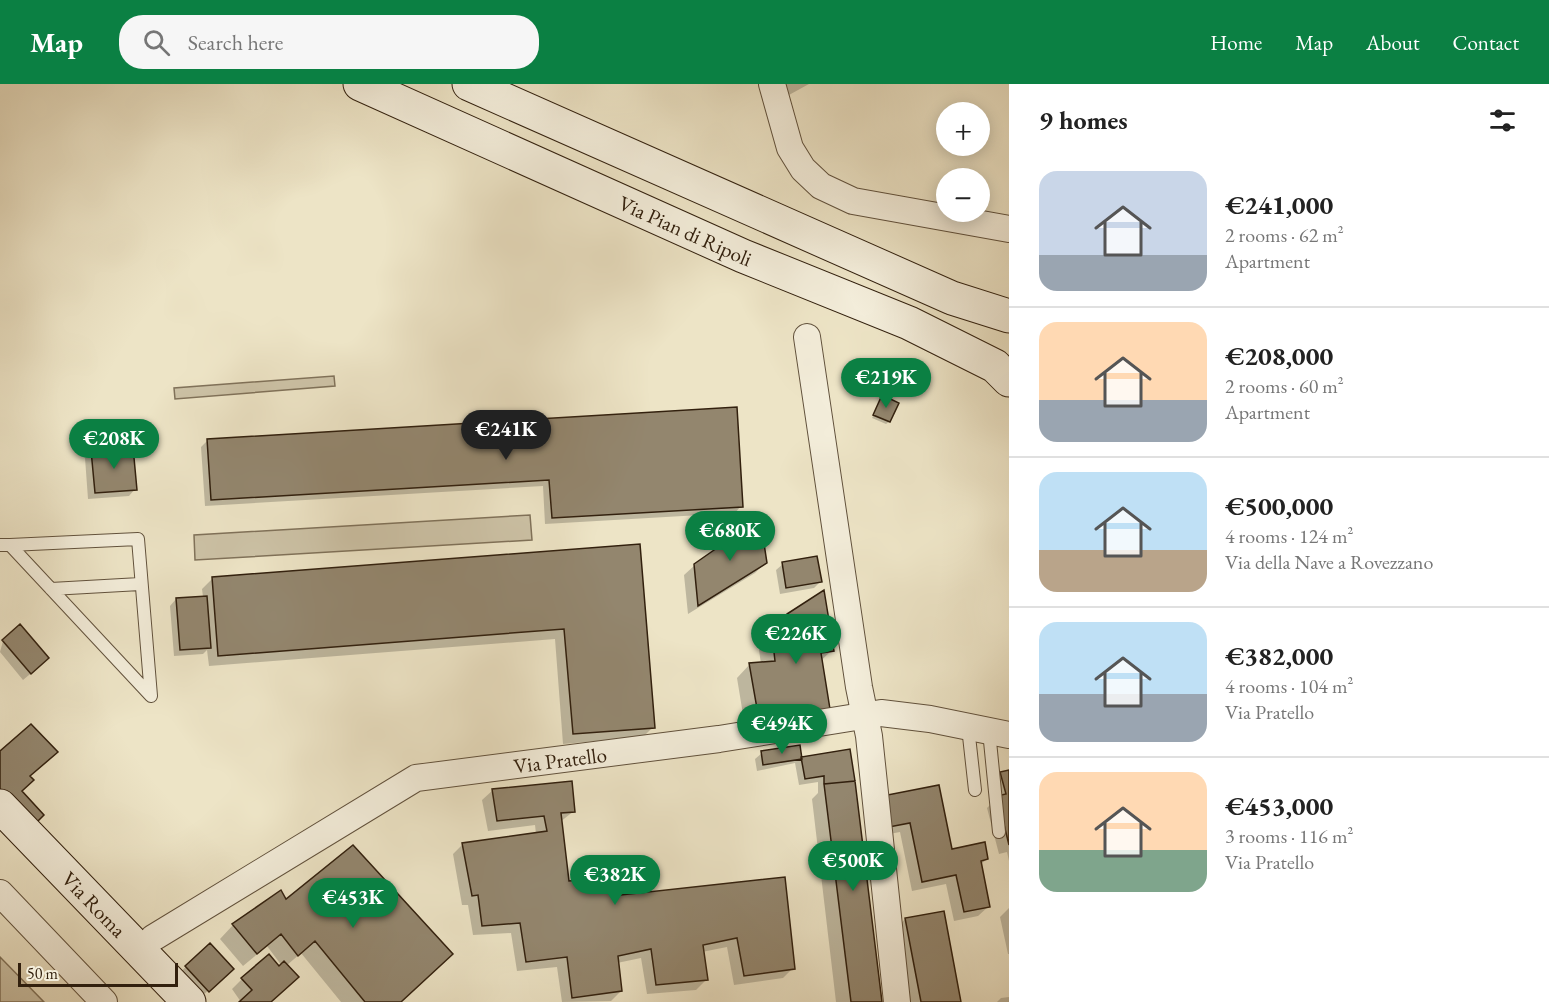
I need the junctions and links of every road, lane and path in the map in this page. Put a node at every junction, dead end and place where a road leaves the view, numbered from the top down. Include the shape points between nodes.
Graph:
1 (360, 84) edge
2 (469, 84) edge
3 (772, 84) edge
4 (1009, 229) edge
5 (1009, 316) edge
6 (807, 337) dead end
7 (1009, 380) edge
8 (5, 545) edge
9 (140, 584) junction
10 (51, 589) junction
11 (864, 716) junction
12 (988, 731) edge
13 (975, 790) dead end
14 (0, 806) edge
15 (999, 832) dead end
16 (0, 893) edge
17 (153, 938) dead end
18 (104, 1002) edge
19 (189, 1002) edge
20 (897, 1002) edge

1 - 7 main road, Via Pian di Ripoli via 743,256 917,327 995,366
2 - 5 main road via 952,298
3 - 4 street via 790,148 820,186 853,201
6 - 11 street
8 - 9 lane via 138,539
8 - 10 lane
9 - 10 lane
9 - 10 lane via 151,696
11 - 12 street, Via Pratello via 903,715
11 - 17 street, Via Pratello via 719,740 416,778
11 - 20 street
12 - 13 lane
12 - 15 lane
14 - 19 main road, Via Roma
16 - 18 street

